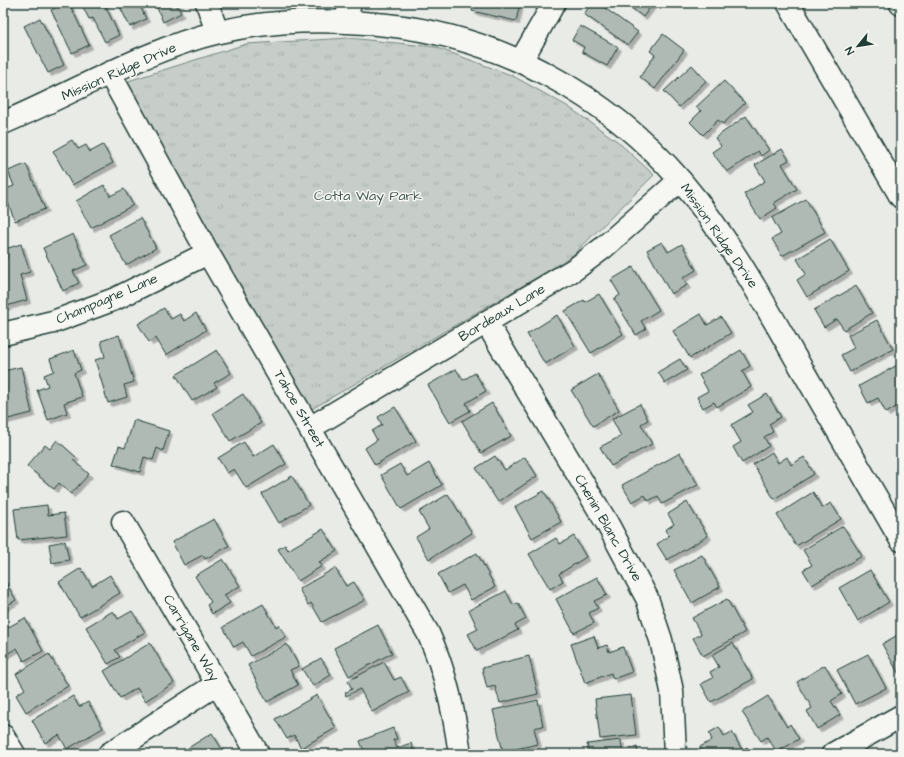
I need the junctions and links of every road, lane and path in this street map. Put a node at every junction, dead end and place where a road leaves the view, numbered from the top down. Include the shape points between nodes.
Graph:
1 (207, 3) edge
2 (554, 3) edge
3 (780, 3) edge
4 (788, 3) edge
5 (348, 12) edge
6 (217, 32) junction
7 (819, 56) junction
8 (521, 61) junction
9 (110, 74) junction
10 (3, 123) edge
11 (680, 180) junction
12 (901, 197) edge
13 (208, 253) junction
14 (486, 322) junction
15 (3, 334) edge
16 (310, 428) junction
17 (124, 522) dead end
18 (901, 540) edge
19 (217, 684) junction
20 (901, 716) edge
21 (3, 736) edge
22 (14, 754) edge
23 (109, 754) edge
24 (258, 754) edge
25 (460, 754) edge
26 (675, 754) edge
27 (833, 754) edge

1 - 6 main road
2 - 8 main road
3 - 7 main road
4 - 7 main road
5 - 6 main road, Mission Ridge Drive via 309,20
5 - 8 main road, Mission Ridge Drive via 422,29
6 - 9 main road, Mission Ridge Drive via 157,52
7 - 12 main road
8 - 11 main road, Mission Ridge Drive via 600,107 639,139
9 - 10 main road, Mission Ridge Drive
9 - 13 main road, Tahoe Street
11 - 14 main road, Bordeaux Lane via 603,248 575,269
11 - 18 main road, Mission Ridge Drive via 754,286
13 - 15 main road, Champagne Lane via 115,299 53,322
13 - 16 main road, Tahoe Street
14 - 16 main road, Bordeaux Lane
14 - 26 main road, Chenin Blanc Drive via 607,523 647,598 661,640 672,691
16 - 25 main road, Tahoe Street via 428,633 439,658 454,711
17 - 19 main road, Carrigane Way
19 - 23 main road
19 - 24 main road, Carrigane Way
20 - 27 main road
21 - 22 main road

